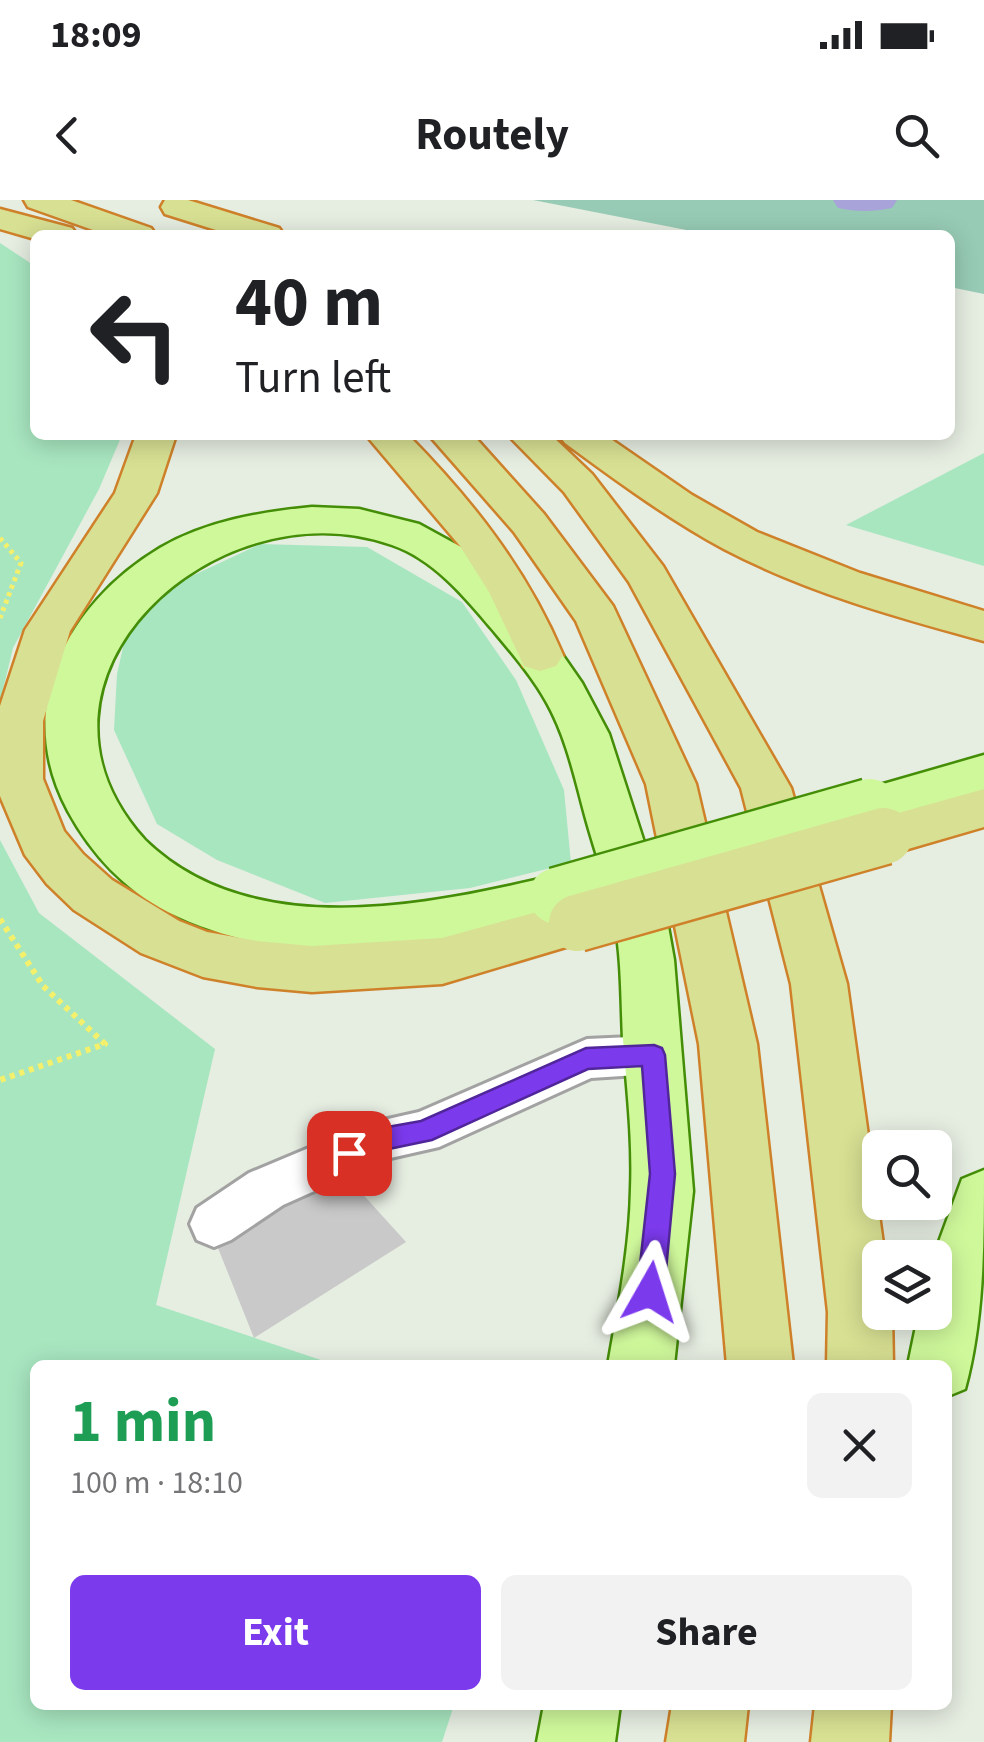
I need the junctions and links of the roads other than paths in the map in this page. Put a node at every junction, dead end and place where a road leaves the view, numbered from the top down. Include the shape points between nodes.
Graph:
1 (40, 200) edge
2 (167, 203) edge
3 (0, 220) edge
4 (40, 230) edge
5 (125, 230) edge
6 (229, 230) edge
7 (251, 230) edge
8 (30, 235) edge
9 (154, 440) edge
10 (391, 440) edge
11 (455, 440) edge
12 (533, 440) edge
13 (586, 440) edge
14 (984, 626) edge
15 (540, 655) junction
16 (984, 773) edge
17 (984, 808) edge
18 (877, 822) junction
19 (568, 909) junction
20 (654, 1055) junction
21 (984, 1199) edge
22 (214, 1224) dead end
23 (641, 1360) edge
24 (760, 1360) edge
25 (860, 1360) edge
26 (942, 1360) edge
27 (581, 1710) edge
28 (709, 1710) edge
29 (853, 1710) edge
30 (883, 1710) edge
31 (576, 1742) edge
32 (705, 1742) edge
33 (850, 1742) edge
34 (878, 1742) edge

1 - 5 highway
2 - 6 highway
2 - 7 highway
3 - 4 highway
3 - 8 highway
9 - 19 highway via 136,493 48,630 18,721 18,779 43,841 65,869 160,937 203,954 312,969 442,961
10 - 15 highway via 452,502 522,606
11 - 24 highway via 529,523 597,617 671,784 728,1044
12 - 25 highway via 578,484 648,576 766,788 820,984 860,1312
13 - 14 highway via 714,527 918,609
15 - 19 main road via 475,581 417,539 358,524 267,525 186,552 118,601 74,677 65,737 73,773 120,851 176,892 220,910 296,927 355,929
15 - 20 main road via 575,711 638,911
16 - 18 main road
17 - 18 highway
18 - 19 highway, bridge
20 - 22 street via 586,1058 423,1132 382,1139 266,1189
20 - 23 main road via 663,1174
21 - 26 main road via 958,1278
27 - 31 main road
28 - 32 highway
29 - 33 highway
30 - 34 main road

